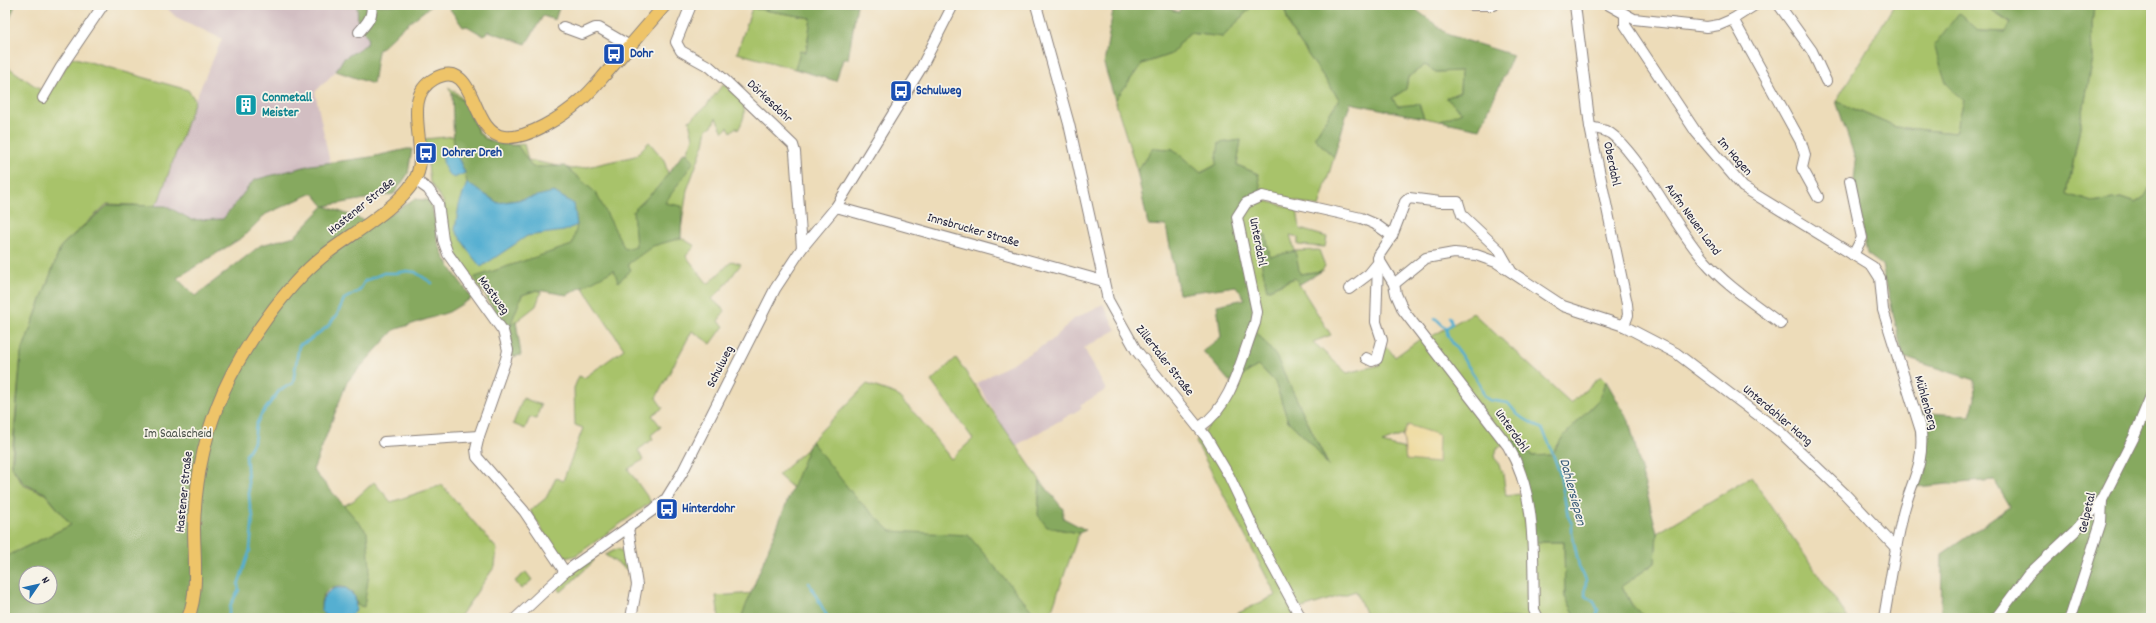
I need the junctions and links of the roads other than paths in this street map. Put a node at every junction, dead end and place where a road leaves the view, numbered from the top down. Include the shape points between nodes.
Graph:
1 (103, 5) edge
2 (371, 5) edge
3 (665, 5) edge
4 (691, 5) edge
5 (953, 5) edge
6 (1036, 5) edge
7 (1471, 5) edge
8 (1494, 5) edge
9 (1575, 5) edge
10 (1609, 5) edge
11 (1755, 5) edge
12 (1779, 5) edge
13 (1625, 15) junction
14 (1733, 19) junction
15 (563, 27) dead end
16 (359, 32) dead end
17 (630, 46) junction
18 (1826, 81) dead end
19 (43, 98) dead end
20 (1590, 127) junction
21 (415, 180) junction
22 (1850, 181) dead end
23 (1818, 197) dead end
24 (836, 207) junction
25 (1392, 236) junction
26 (802, 248) junction
27 (1853, 255) junction
28 (1378, 261) junction
29 (1873, 267) joint
30 (1511, 271) junction
31 (1103, 281) junction
32 (1394, 284) junction
33 (1349, 289) dead end
34 (1781, 324) dead end
35 (1624, 326) junction
36 (1366, 358) dead end
37 (2151, 396) edge
38 (1200, 427) junction
39 (479, 436) junction
40 (384, 442) dead end
41 (2102, 500) junction
42 (628, 528) junction
43 (1896, 548) junction
44 (565, 572) junction
45 (188, 618) edge
46 (516, 618) edge
47 (630, 618) edge
48 (1301, 618) edge
49 (1538, 618) edge
50 (1884, 618) edge
51 (1996, 618) edge
52 (2070, 618) edge

1 - 19 street
2 - 16 street via 369,21
3 - 17 main road, Hastener Straße
4 - 26 street, Dörkesdohr via 676,42 677,47 681,52 710,67 728,82 792,144 795,152
5 - 24 street, Schulweg via 921,68
6 - 31 street, Zillertaler Straße via 1069,124
7 - 8 street
9 - 20 street, Oberdahl
10 - 13 street
11 - 14 street
12 - 18 street via 1812,51
13 - 14 street via 1707,27
13 - 27 street, Im Hagen via 1626,25 1662,84 1696,132 1743,187
14 - 23 street via 1801,142 1805,155 1802,168
15 - 17 street via 582,34 600,28
17 - 21 main road, Hastener Straße via 581,101 521,137 505,138 488,130 480,118 466,84 460,78 444,75 432,80 420,96 417,108 420,156
20 - 34 street, Aufm Neuen Land via 1615,136 1642,170 1674,221 1704,260
20 - 35 street, Oberdahl via 1627,304 1628,316
21 - 39 street, Mastweg via 434,196 438,203 443,240 448,254 506,340 506,359
21 - 45 main road, Hastener Straße via 402,196 322,257 294,284 264,324 224,389 202,453 198,477 194,527 194,597
22 - 27 street via 1862,238
24 - 26 street, Schulweg
24 - 31 street, Innsbrucker Straße
25 - 28 street
25 - 30 street via 1406,199 1458,202 1462,215 1499,250
25 - 38 street, Unterdahl via 1361,218 1263,196 1246,202 1237,217 1257,312 1255,323 1226,400 1218,412
26 - 42 street, Schulweg via 775,289 682,473 666,499
27 - 29 street, Im Hagen
28 - 32 street, Unterdahl
28 - 33 street via 1369,274
28 - 36 street via 1376,322 1382,336 1382,344 1377,359 1372,361
29 - 43 street, Mühlenberg via 1880,278 1883,310 1921,431 1920,466 1903,513
30 - 32 street via 1488,258 1476,255 1441,254 1426,258
30 - 35 street via 1529,286 1563,306
31 - 38 street, Zillertaler Straße via 1108,300 1136,350
32 - 49 street, Unterdahl via 1403,310 1508,446 1519,466 1527,489 1531,514 1534,610
35 - 43 street, Unterdahler Hang via 1676,353 1779,431 1844,493
37 - 41 street, Gelpetal via 2134,437
38 - 48 street, Zillertaler Straße via 1229,476 1263,548
39 - 40 street
39 - 44 street, Mastweg via 477,457 524,512
41 - 51 street via 2075,531 2028,575
41 - 52 street, Gelpetal via 2101,522
42 - 44 street
42 - 47 street via 637,585
43 - 50 street, Mühlenberg
44 - 46 street

